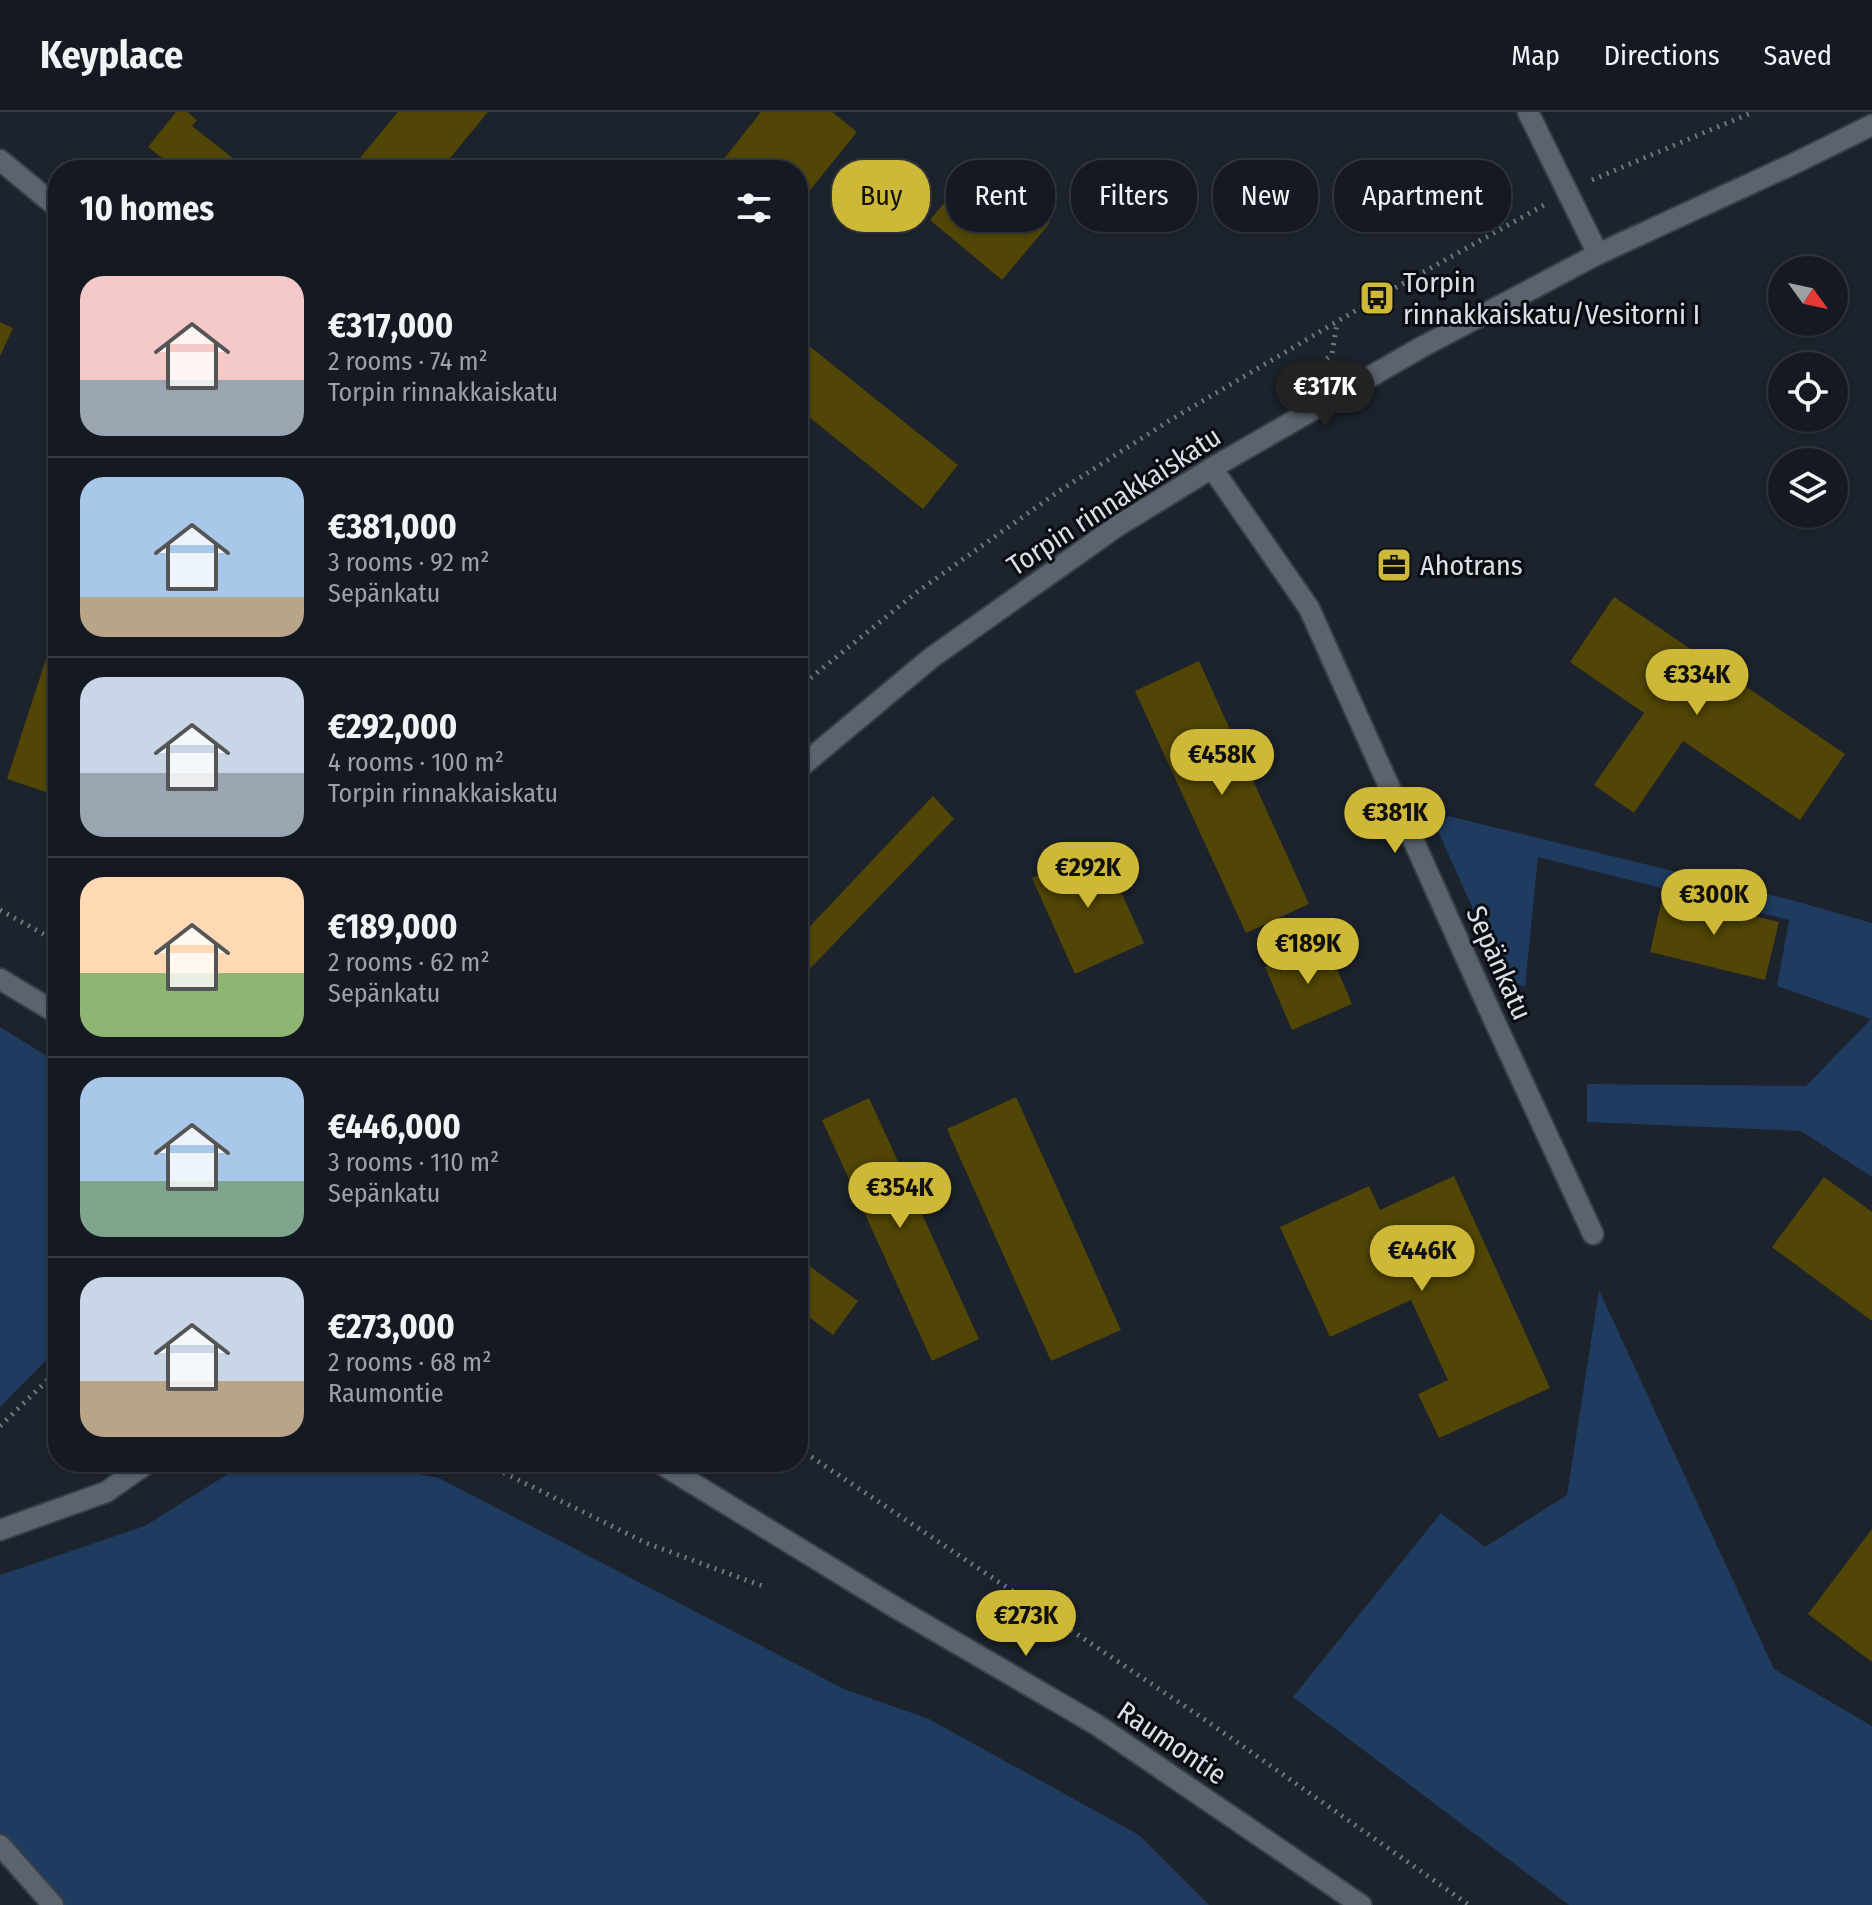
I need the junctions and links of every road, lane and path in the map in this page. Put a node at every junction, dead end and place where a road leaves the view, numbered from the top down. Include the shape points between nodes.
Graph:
1 (1528, 112) edge
2 (1753, 112) edge
3 (1872, 125) edge
4 (0, 160) edge
5 (1566, 192) junction
6 (48, 200) edge
7 (1598, 254) junction
8 (1337, 322) junction
9 (1303, 380) dead end
10 (1212, 468) junction
11 (808, 680) edge
12 (808, 761) edge
13 (0, 910) edge
14 (48, 936) edge
15 (0, 979) edge
16 (48, 1008) edge
17 (1593, 1234) dead end
18 (48, 1380) edge
19 (0, 1426) edge
20 (808, 1455) edge
21 (135, 1472) edge
22 (502, 1472) edge
23 (674, 1472) edge
24 (0, 1530) edge
25 (765, 1587) dead end
26 (0, 1845) edge
27 (53, 1905) edge
28 (1361, 1905) edge
29 (1469, 1905) edge

1 - 5 street
2 - 5 path
3 - 7 street, Torpin rinnakkaiskatu
4 - 6 street
5 - 7 street
5 - 8 path
7 - 10 street, Torpin rinnakkaiskatu via 1420,348
8 - 9 path via 1332,354
8 - 11 path via 1059,491 917,592
10 - 12 street, Torpin rinnakkaiskatu via 1116,527 931,658
10 - 17 street, Sepänkatu via 1309,608
13 - 14 path
15 - 16 street
18 - 19 path
20 - 29 path via 1201,1717
21 - 24 street via 106,1492
22 - 25 path via 646,1543
23 - 28 street, Raumontie via 1097,1725
26 - 27 street

